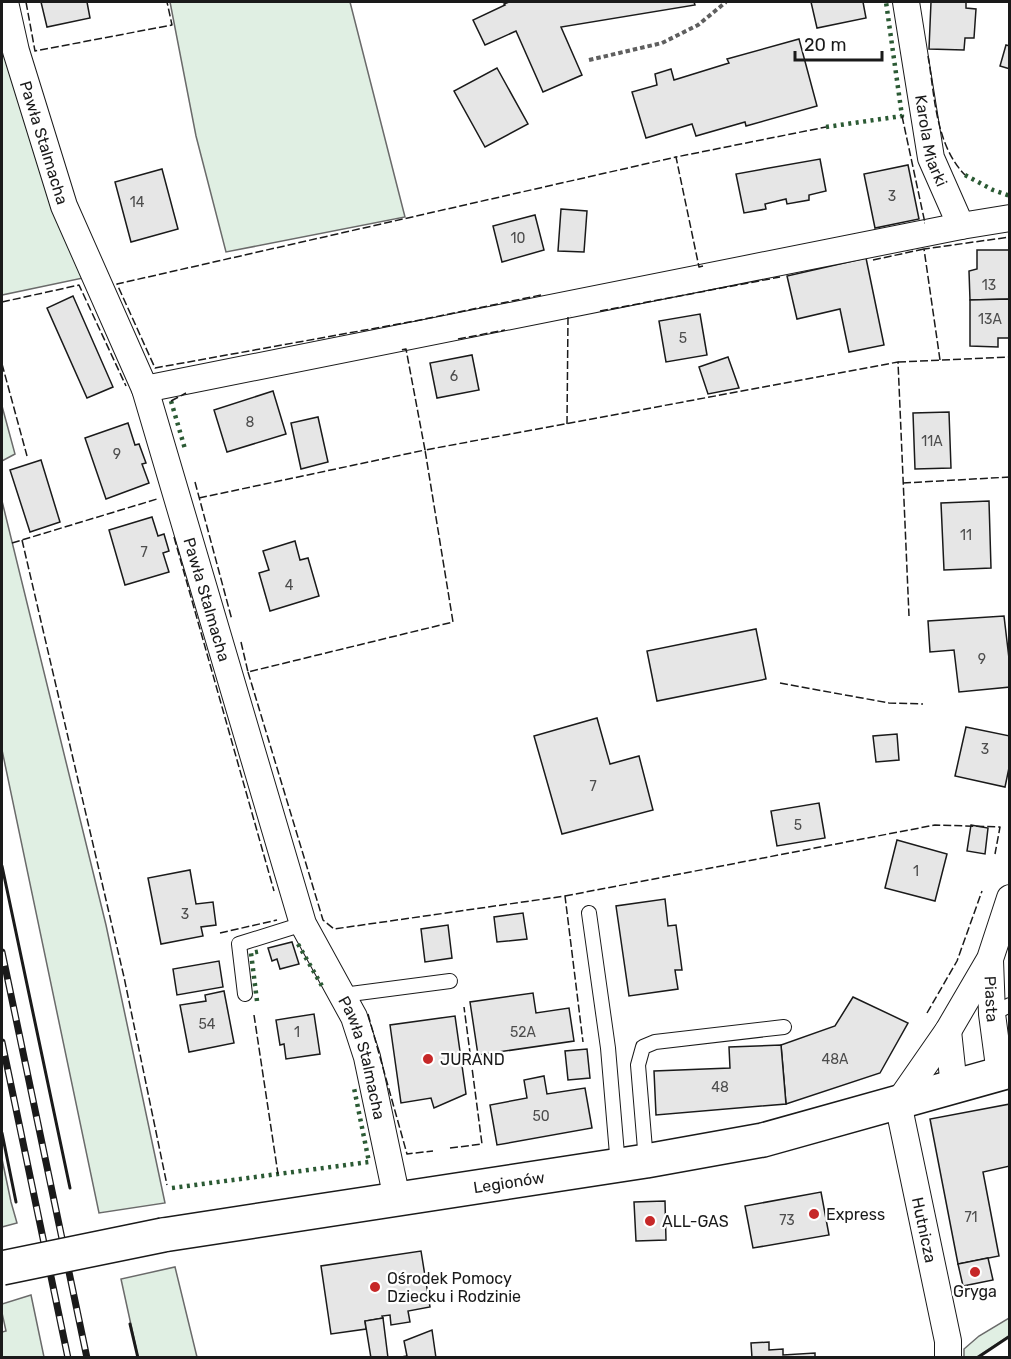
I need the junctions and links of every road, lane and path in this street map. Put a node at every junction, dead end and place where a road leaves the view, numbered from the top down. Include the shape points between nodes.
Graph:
1 (5, 2) edge
2 (726, 2) edge
3 (906, 2) edge
4 (589, 60) dead end
5 (1010, 218) edge
6 (961, 226) junction
7 (145, 389) junction
8 (1010, 898) edge
9 (589, 913) dead end
10 (303, 924) junction
11 (990, 959) junction
12 (450, 981) dead end
13 (245, 994) dead end
14 (343, 995) junction
15 (1001, 1010) edge
16 (784, 1027) dead end
17 (948, 1031) junction
18 (1005, 1073) edge
19 (954, 1087) junction
20 (898, 1103) junction
21 (632, 1164) junction
22 (396, 1199) junction
23 (2, 1268) edge
24 (948, 1357) edge

1 - 7 street, Pawła Stalmacha via 16,51 64,206
2 - 4 path via 698,25 662,43
3 - 6 street, Karola Miarki via 931,158
5 - 6 street
6 - 7 street
7 - 10 street, Pawła Stalmacha
8 - 11 street, Piasta
9 - 21 lane via 608,1048
10 - 13 lane via 239,944
10 - 14 street, Pawła Stalmacha
11 - 15 street, Piasta
11 - 17 street, Piasta
12 - 14 lane
14 - 22 street, Pawła Stalmacha via 367,1057
15 - 18 street, Piasta
16 - 21 lane via 655,1042 643,1047 638,1065
17 - 19 street
17 - 20 street, Piasta
18 - 19 street, Legionów
19 - 20 street, Legionów
20 - 21 street, Legionów via 763,1140
20 - 24 street, Hutnicza via 948,1341
21 - 22 street, Legionów
22 - 23 street, Legionów, bridge via 163,1235

